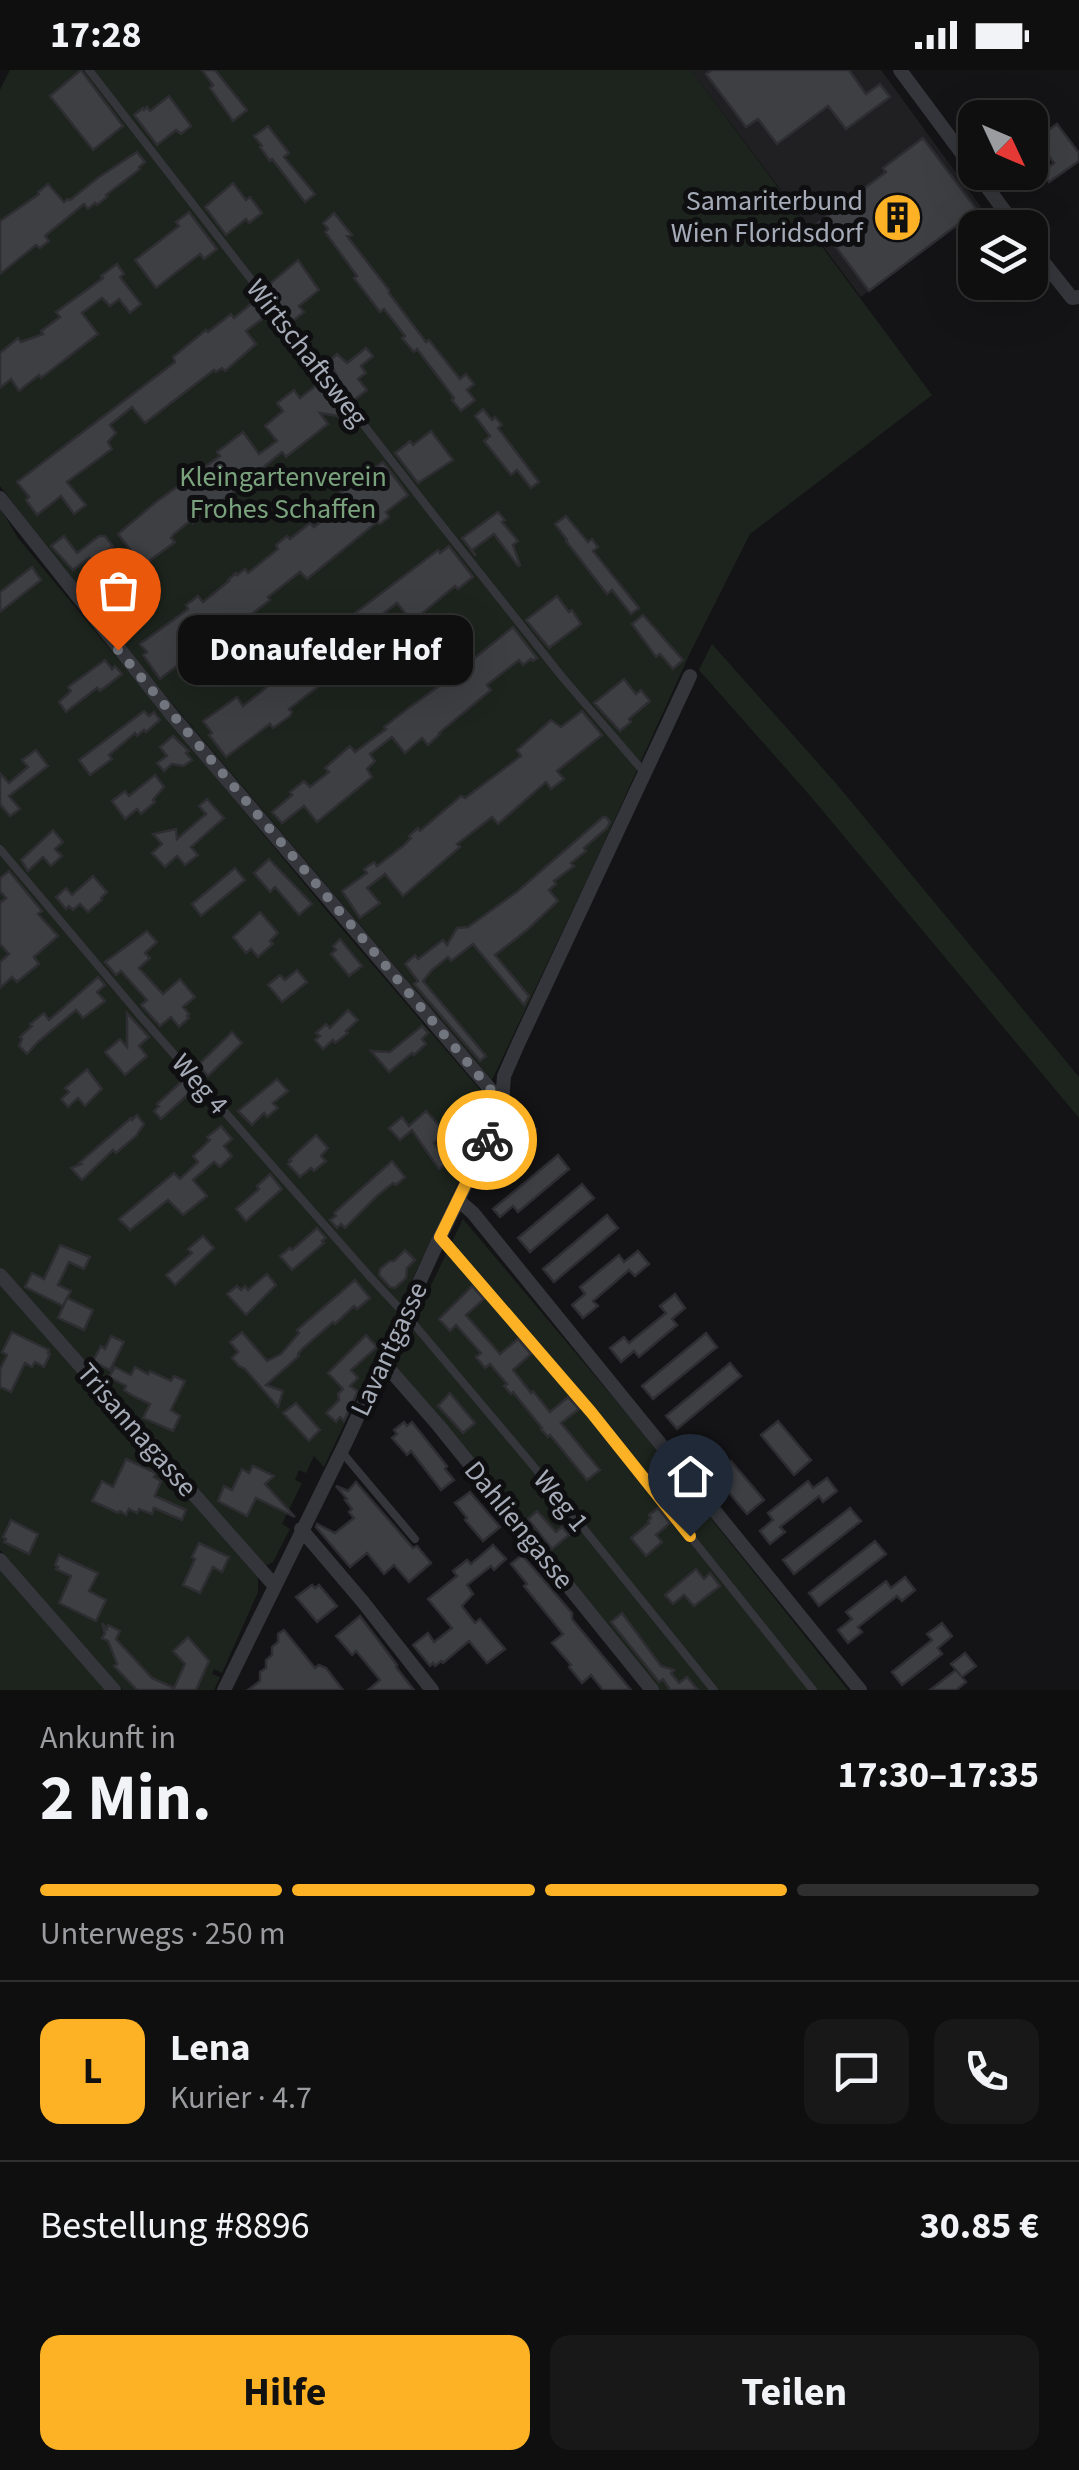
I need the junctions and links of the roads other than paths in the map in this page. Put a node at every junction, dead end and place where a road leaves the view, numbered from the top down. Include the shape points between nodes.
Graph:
1 (89, 70) edge
2 (900, 70) edge
3 (958, 148) edge
4 (1048, 269) edge
5 (1076, 297) edge
6 (0, 498) edge
7 (690, 676) dead end
8 (644, 773) junction
9 (0, 850) edge
10 (502, 1103) junction
11 (458, 1200) junction
12 (440, 1237) junction
13 (0, 1276) edge
14 (405, 1316) junction
15 (383, 1362) junction
16 (341, 1450) junction
17 (301, 1529) junction
18 (415, 1539) dead end
19 (0, 1560) edge
20 (274, 1585) junction
21 (226, 1689) edge
22 (114, 1690) edge
23 (432, 1690) edge
24 (652, 1690) edge
25 (714, 1690) edge
26 (813, 1690) edge
27 (860, 1690) edge

1 - 8 lane, Wirtschaftsweg via 443,527
2 - 3 street
4 - 5 street
6 - 10 street via 170,714
7 - 8 street, Lavantgasse
8 - 10 street, Lavantgasse via 504,1076
9 - 14 lane, Weg 4
10 - 11 street, Lavantgasse
11 - 12 street, Lavantgasse
11 - 27 street
12 - 14 street, Lavantgasse
12 - 26 lane via 591,1412
13 - 20 street, Trisannagasse
14 - 15 street, Lavantgasse
14 - 25 lane, Weg 1
15 - 16 street, Lavantgasse
15 - 24 street, Dahliengasse
16 - 17 street, Lavantgasse
16 - 18 lane
17 - 20 street, Lavantgasse
17 - 23 street
19 - 22 street
20 - 21 street, Lavantgasse

